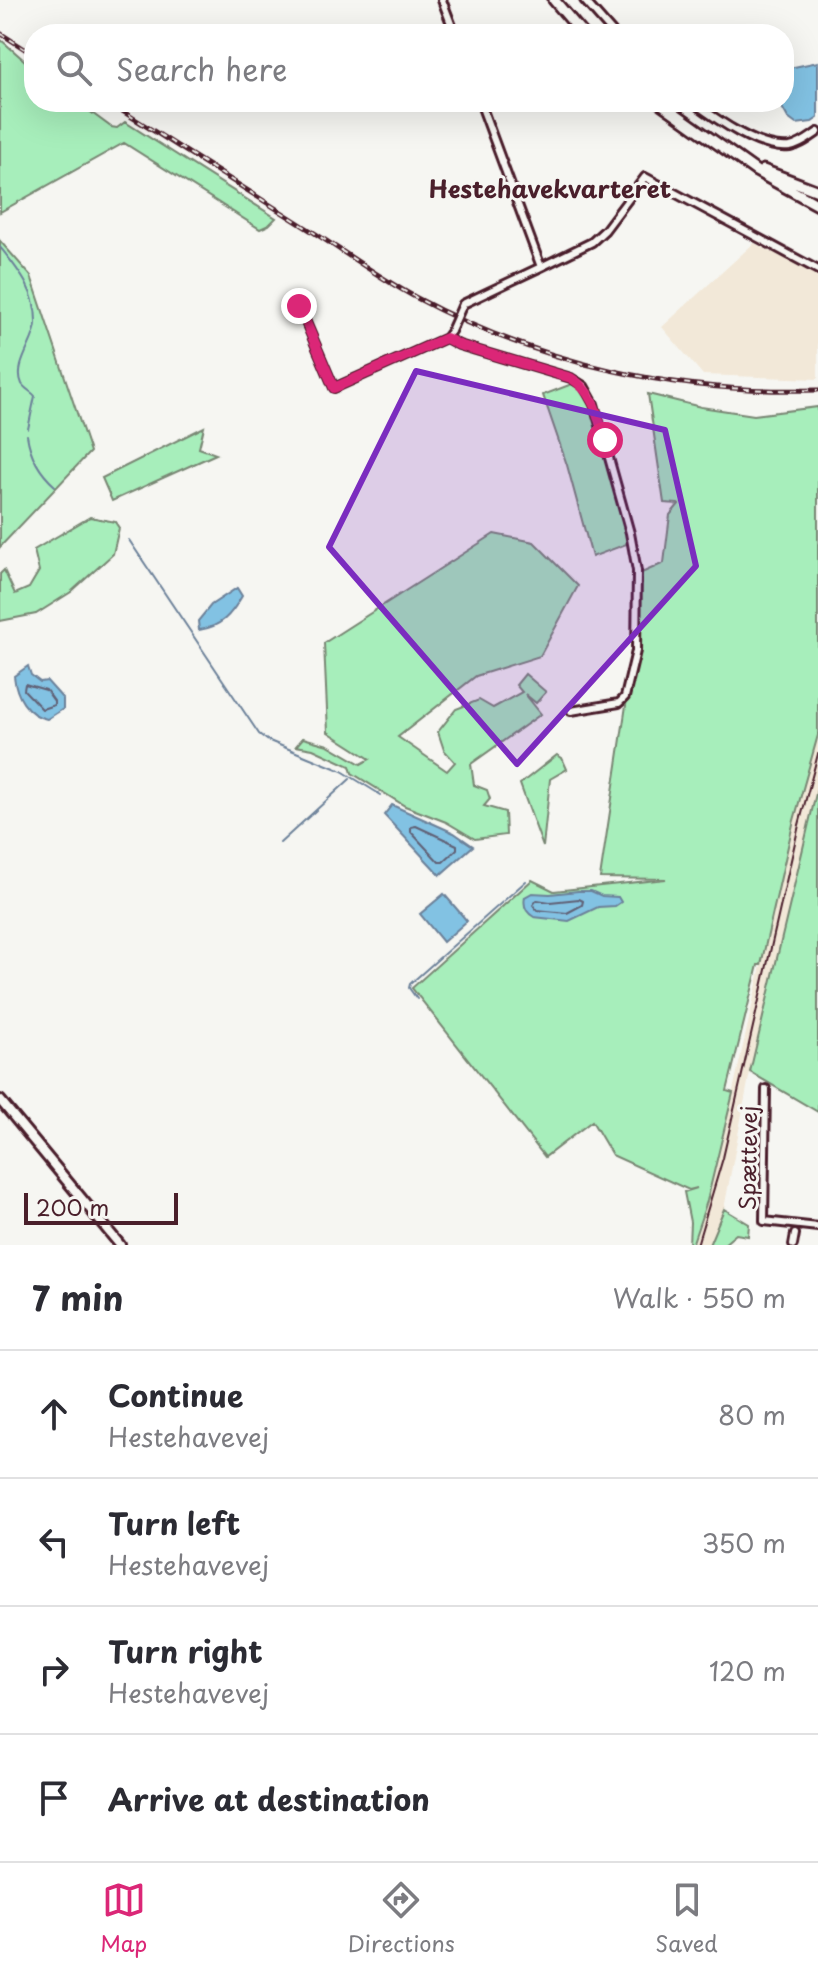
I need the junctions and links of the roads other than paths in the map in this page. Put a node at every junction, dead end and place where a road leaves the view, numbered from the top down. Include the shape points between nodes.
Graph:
1 (442, 0) edge
2 (554, 0) edge
3 (584, 0) edge
4 (451, 24) edge
5 (574, 24) edge
6 (605, 24) edge
7 (484, 112) edge
8 (673, 112) edge
9 (707, 112) edge
10 (818, 132) edge
11 (731, 153) junction
12 (818, 191) edge
13 (818, 202) edge
14 (541, 267) junction
15 (818, 270) edge
16 (299, 306) dead end
17 (446, 338) junction
18 (571, 711) dead end
19 (766, 1089) dead end
20 (0, 1100) edge
21 (818, 1227) edge
22 (795, 1234) dead end
23 (120, 1245) edge
24 (793, 1245) edge

1 - 4 street
2 - 5 main road
3 - 6 street
7 - 14 street
8 - 11 main road
9 - 10 street via 771,145 802,143
11 - 12 main road
11 - 13 main road via 799,196
14 - 15 street via 592,242 645,177
14 - 17 street, bridge via 463,304
16 - 17 street via 334,388
17 - 18 street via 571,378 584,386 594,404 637,571 636,651 619,703
19 - 21 street, Spættevej via 764,1221
20 - 23 street
22 - 24 street

